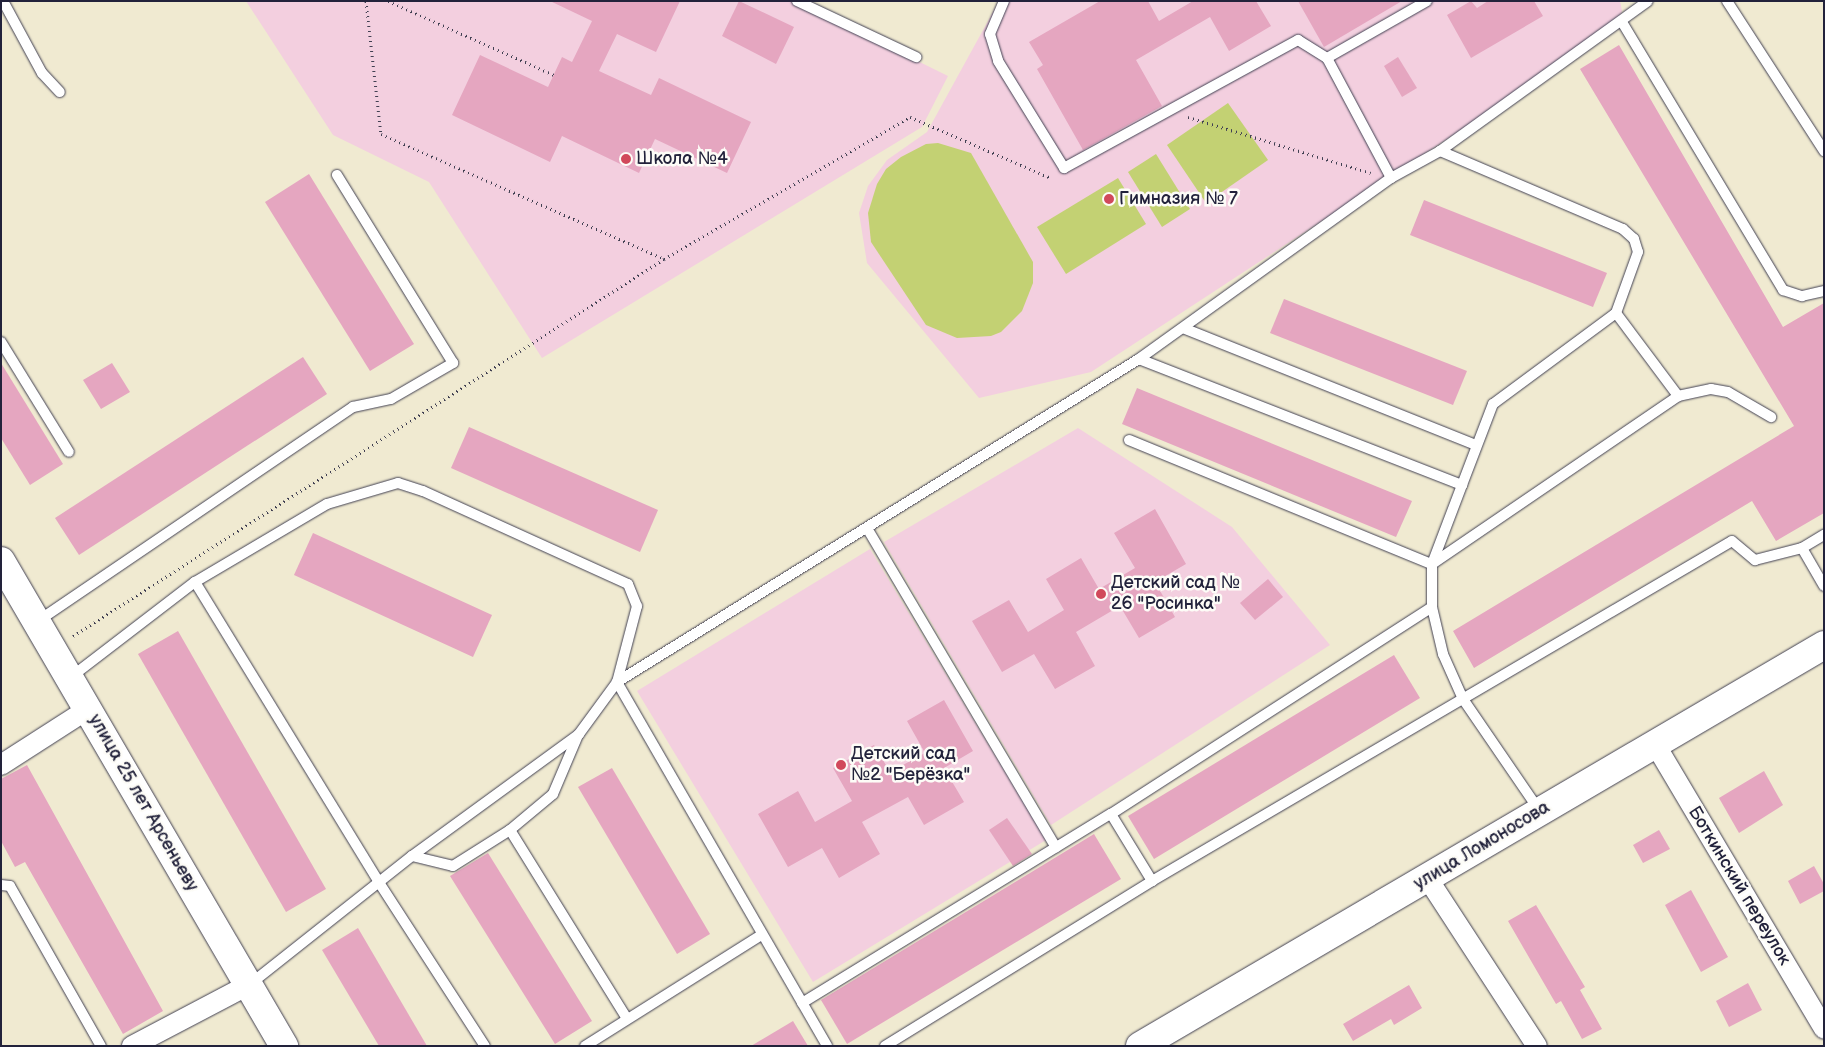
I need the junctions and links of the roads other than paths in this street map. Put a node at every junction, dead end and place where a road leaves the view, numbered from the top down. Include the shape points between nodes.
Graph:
1 (3, 1) edge
2 (797, 1) edge
3 (1004, 1) edge
4 (1427, 1) edge
5 (1648, 1) edge
6 (1727, 1) edge
7 (1622, 22) junction
8 (916, 57) dead end
9 (1327, 58) junction
10 (60, 92) dead end
11 (1440, 151) junction
12 (1824, 151) edge
13 (337, 175) dead end
14 (1391, 178) junction
15 (1824, 291) edge
16 (1616, 313) junction
17 (1184, 328) junction
18 (1, 342) edge
19 (1139, 358) junction
20 (1678, 396) junction
21 (1771, 417) dead end
22 (1129, 440) dead end
23 (1475, 445) junction
24 (69, 452) dead end
25 (1462, 485) junction
26 (867, 528) junction
27 (1824, 535) edge
28 (1802, 548) junction
29 (1, 562) edge
30 (1432, 564) junction
31 (195, 582) junction
32 (1824, 586) edge
33 (1432, 607) junction
34 (38, 621) junction
35 (1824, 645) edge
36 (71, 677) junction
37 (617, 682) junction
38 (1464, 699) junction
39 (88, 709) junction
40 (578, 734) junction
41 (1655, 744) junction
42 (1, 765) edge
43 (1540, 811) junction
44 (1111, 814) junction
45 (510, 830) junction
46 (1056, 847) junction
47 (412, 856) junction
48 (1428, 879) junction
49 (1152, 881) junction
50 (380, 884) junction
51 (1, 885) edge
52 (761, 935) junction
53 (248, 985) junction
54 (802, 1003) junction
55 (627, 1019) junction
56 (1824, 1029) edge
57 (101, 1046) edge
58 (132, 1046) edge
59 (284, 1046) edge
60 (485, 1046) edge
61 (585, 1046) edge
62 (827, 1046) edge
63 (885, 1046) edge
64 (1140, 1046) edge
65 (1537, 1046) edge

1 - 10 lane via 42,73
2 - 8 lane
3 - 9 lane via 990,34 998,62 1064,168 1298,40
4 - 9 lane
5 - 7 lane
6 - 12 lane
7 - 11 lane
7 - 15 lane via 1784,290 1802,296
9 - 14 lane
11 - 14 lane
11 - 16 lane via 1623,229 1634,239 1638,252
13 - 34 lane via 453,363 391,399 353,407
14 - 17 lane
16 - 20 lane
16 - 23 lane via 1493,404
17 - 19 lane
17 - 23 lane
18 - 24 lane
19 - 25 lane
19 - 26 lane
20 - 21 lane via 1711,389 1728,392
20 - 30 lane
22 - 30 lane
23 - 25 lane
25 - 30 lane
26 - 37 lane
26 - 46 lane
27 - 28 lane
28 - 32 lane
28 - 38 lane via 1755,560 1732,541
29 - 34 main road, улица 25 лет Арсеньеву
29 - 39 main road
30 - 33 lane
31 - 36 lane
31 - 37 lane via 327,504 398,482 628,584 637,606
31 - 50 lane
33 - 38 lane via 1443,654
33 - 44 lane
34 - 36 main road, улица 25 лет Арсеньеву
35 - 41 main road, улица Ломоносова
36 - 39 main road, улица 25 лет Арсеньеву
37 - 40 lane
37 - 52 lane
38 - 43 lane
38 - 49 lane
39 - 42 street
39 - 53 main road, улица 25 лет Арсеньеву
40 - 45 lane via 553,794
40 - 47 lane
41 - 43 main road, улица Ломоносова
41 - 56 street, Боткинский переулок
43 - 48 main road, улица Ломоносова
44 - 46 lane
44 - 49 lane
45 - 47 lane via 453,866
45 - 55 lane
46 - 54 lane
47 - 50 lane
48 - 64 main road, улица Ломоносова
48 - 65 street
49 - 63 lane
50 - 53 lane
50 - 60 lane
51 - 57 lane via 10,886
52 - 54 lane
52 - 55 lane
53 - 58 street
53 - 59 main road, улица 25 лет Арсеньеву
54 - 62 lane
55 - 61 lane

